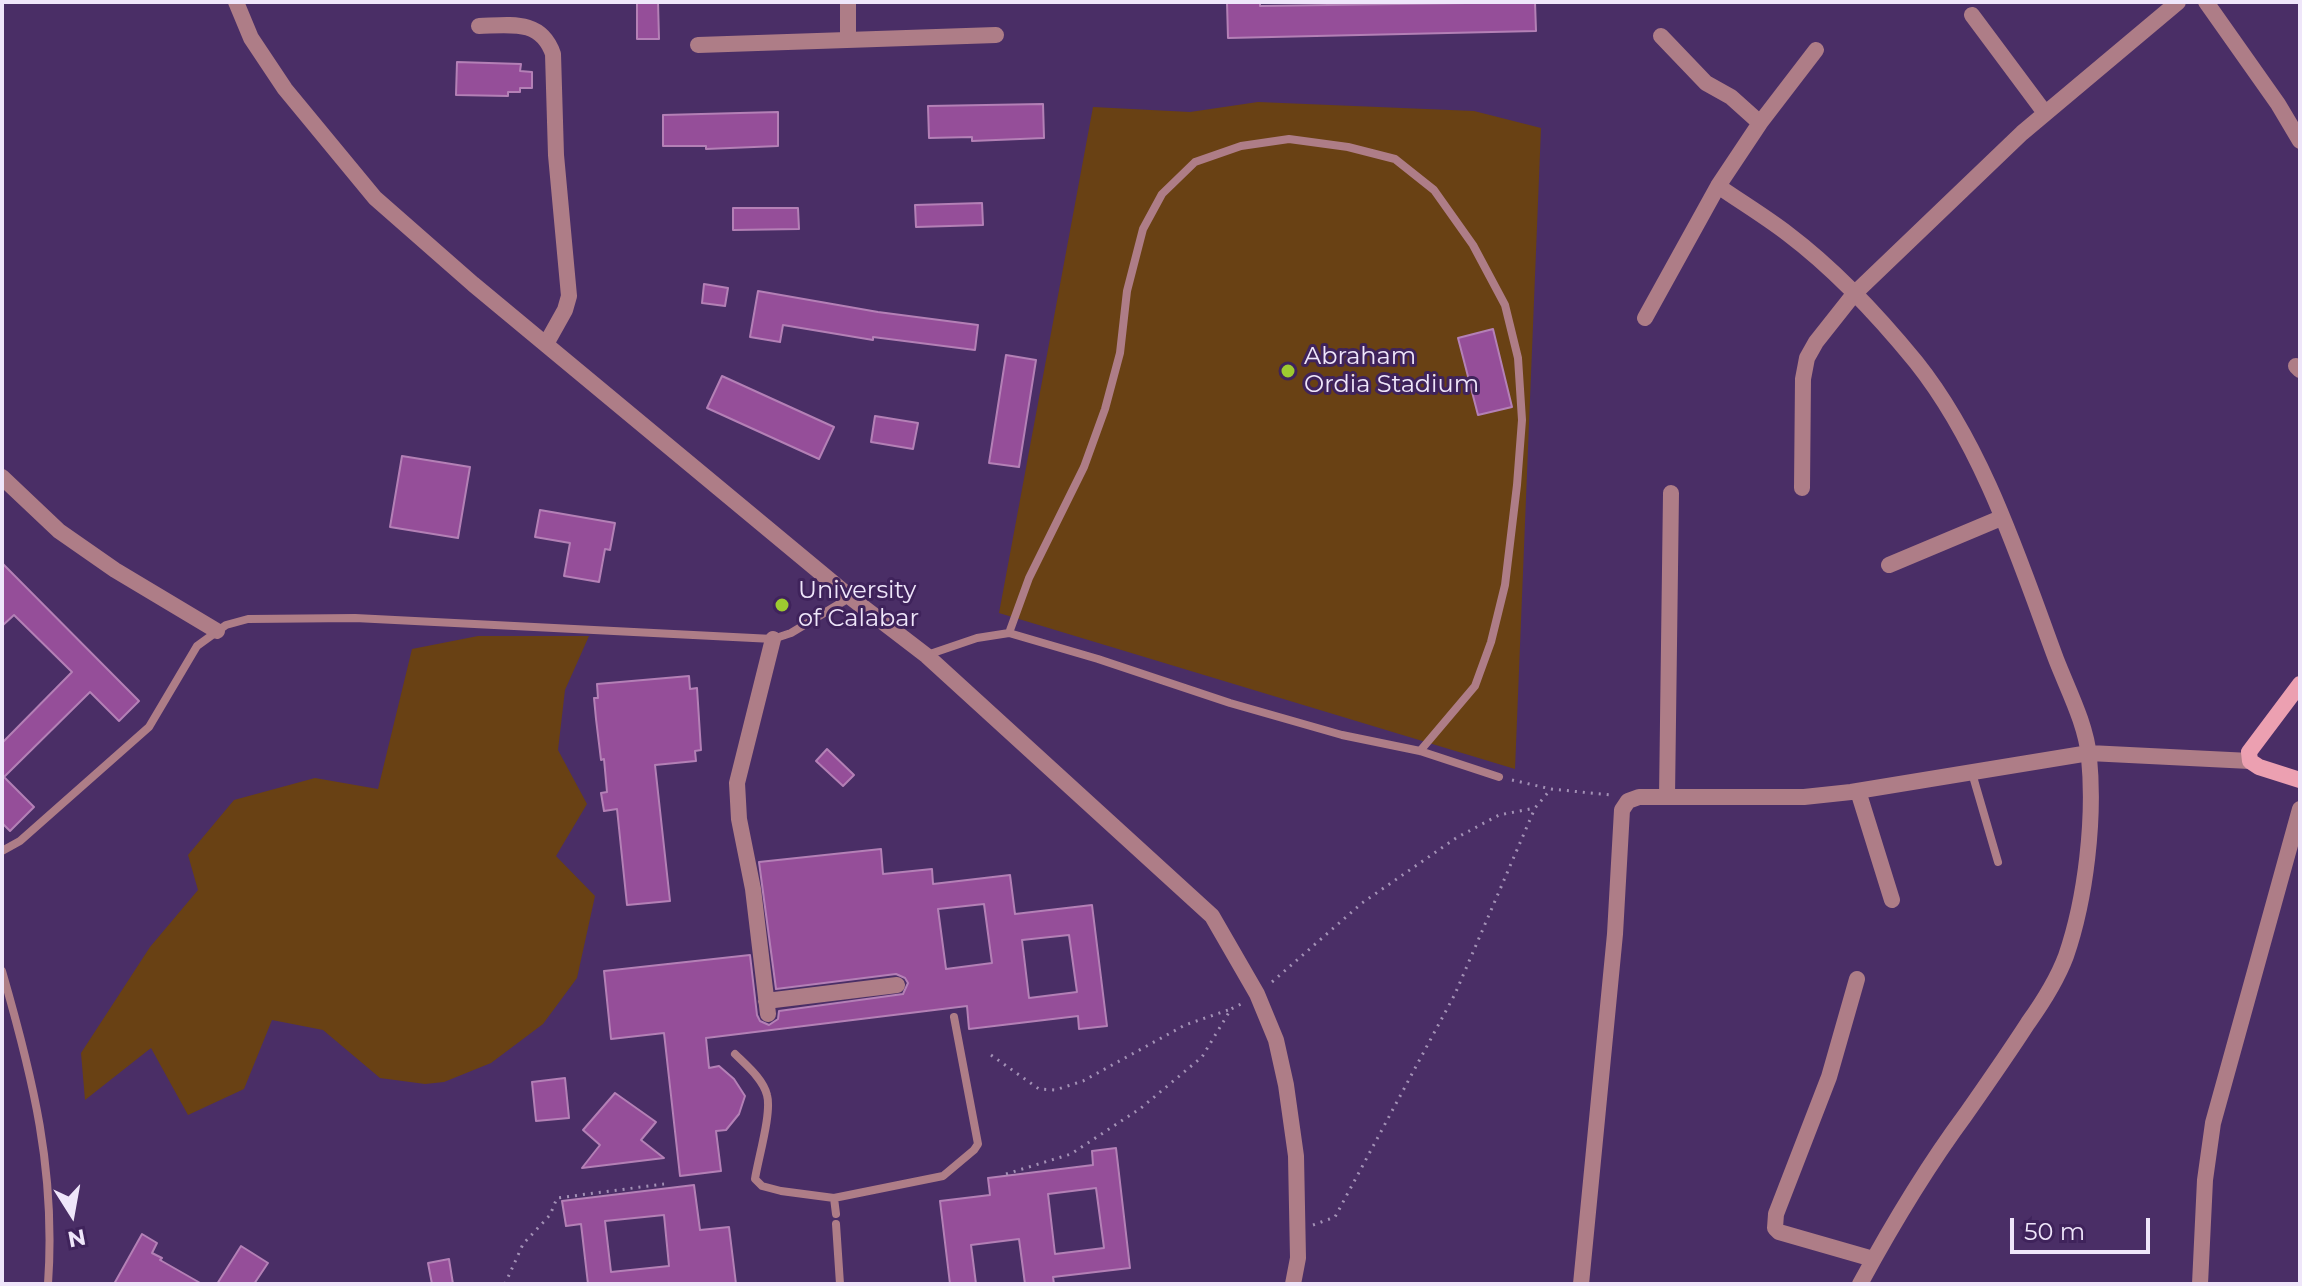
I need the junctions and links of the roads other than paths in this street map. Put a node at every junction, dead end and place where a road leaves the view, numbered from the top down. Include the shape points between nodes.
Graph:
1 (236, 2) edge
2 (848, 2) edge
3 (2178, 2) edge
4 (2206, 2) edge
5 (1972, 15) dead end
6 (479, 26) dead end
7 (996, 35) dead end
8 (1661, 36) dead end
9 (848, 40) junction
10 (698, 45) dead end
11 (1816, 50) dead end
12 (2045, 113) junction
13 (1760, 123) junction
14 (2300, 141) edge
15 (1718, 186) junction
16 (1854, 294) junction
17 (1645, 318) dead end
18 (546, 344) junction
19 (2, 477) edge
20 (1802, 488) dead end
21 (1671, 493) dead end
22 (2001, 518) junction
23 (1889, 565) dead end
24 (850, 597) junction
25 (217, 631) junction
26 (1009, 633) junction
27 (773, 639) junction
28 (927, 656) junction
29 (2300, 684) edge
30 (1420, 751) junction
31 (2089, 753) junction
32 (2250, 761) junction
33 (1972, 773) junction
34 (1499, 777) road end
35 (2300, 780) edge
36 (1858, 791) junction
37 (1667, 797) junction
38 (2300, 809) edge
39 (2, 851) edge
40 (1998, 862) dead end
41 (1892, 900) dead end
42 (2, 971) edge
43 (1857, 979) dead end
44 (897, 985) dead end
45 (954, 1017) dead end
46 (735, 1054) dead end
47 (834, 1198) junction
48 (836, 1214) dead end
49 (836, 1224) dead end
50 (1873, 1259) junction
51 (48, 1284) edge
52 (840, 1284) edge
53 (1293, 1284) edge
54 (1581, 1284) edge
55 (1860, 1284) edge
56 (2200, 1284) edge

1 - 18 street via 251,38 285,89 375,198
2 - 9 street
3 - 12 street
4 - 14 street
5 - 12 street
6 - 18 street via 540,32 553,54 569,296
7 - 9 street
8 - 13 street via 1706,83
9 - 10 street
11 - 13 street
12 - 16 street
13 - 15 street
15 - 16 street via 1789,235
15 - 17 street
16 - 20 street via 1807,358
16 - 22 street via 1914,359 1956,417
18 - 24 street
19 - 25 street via 59,531
21 - 37 street
22 - 23 street
22 - 31 street
24 - 27 lane
24 - 28 street
25 - 27 lane via 248,619 355,618
25 - 39 lane via 197,646 149,727
26 - 28 lane via 944,647
26 - 30 lane via 1286,719
26 - 30 lane via 1105,409 1143,229 1162,194 1195,162 1241,146 1289,139 1395,159 1434,190 1473,245 1505,305 1518,358 1522,420 1505,585 1491,642 1475,686
27 - 44 street via 737,783 767,1007
28 - 53 street via 1212,916 1228,939 1276,1040 1286,1085 1296,1156 1298,1258
29 - 32 street via 2249,752
30 - 34 lane
31 - 32 street
31 - 33 street
31 - 50 street via 2087,849 2066,956 2048,995 1900,1210
32 - 35 street
33 - 36 street
33 - 40 lane
36 - 37 street via 1804,797
36 - 41 street
37 - 54 street via 1639,797 1622,810
38 - 56 street via 2213,1123
42 - 51 lane via 30,1068 45,1154
43 - 50 street via 1829,1077 1775,1228
45 - 47 lane via 978,1144 943,1176
46 - 47 lane via 768,1095 755,1179 781,1191
47 - 48 lane
49 - 52 lane
50 - 55 street

